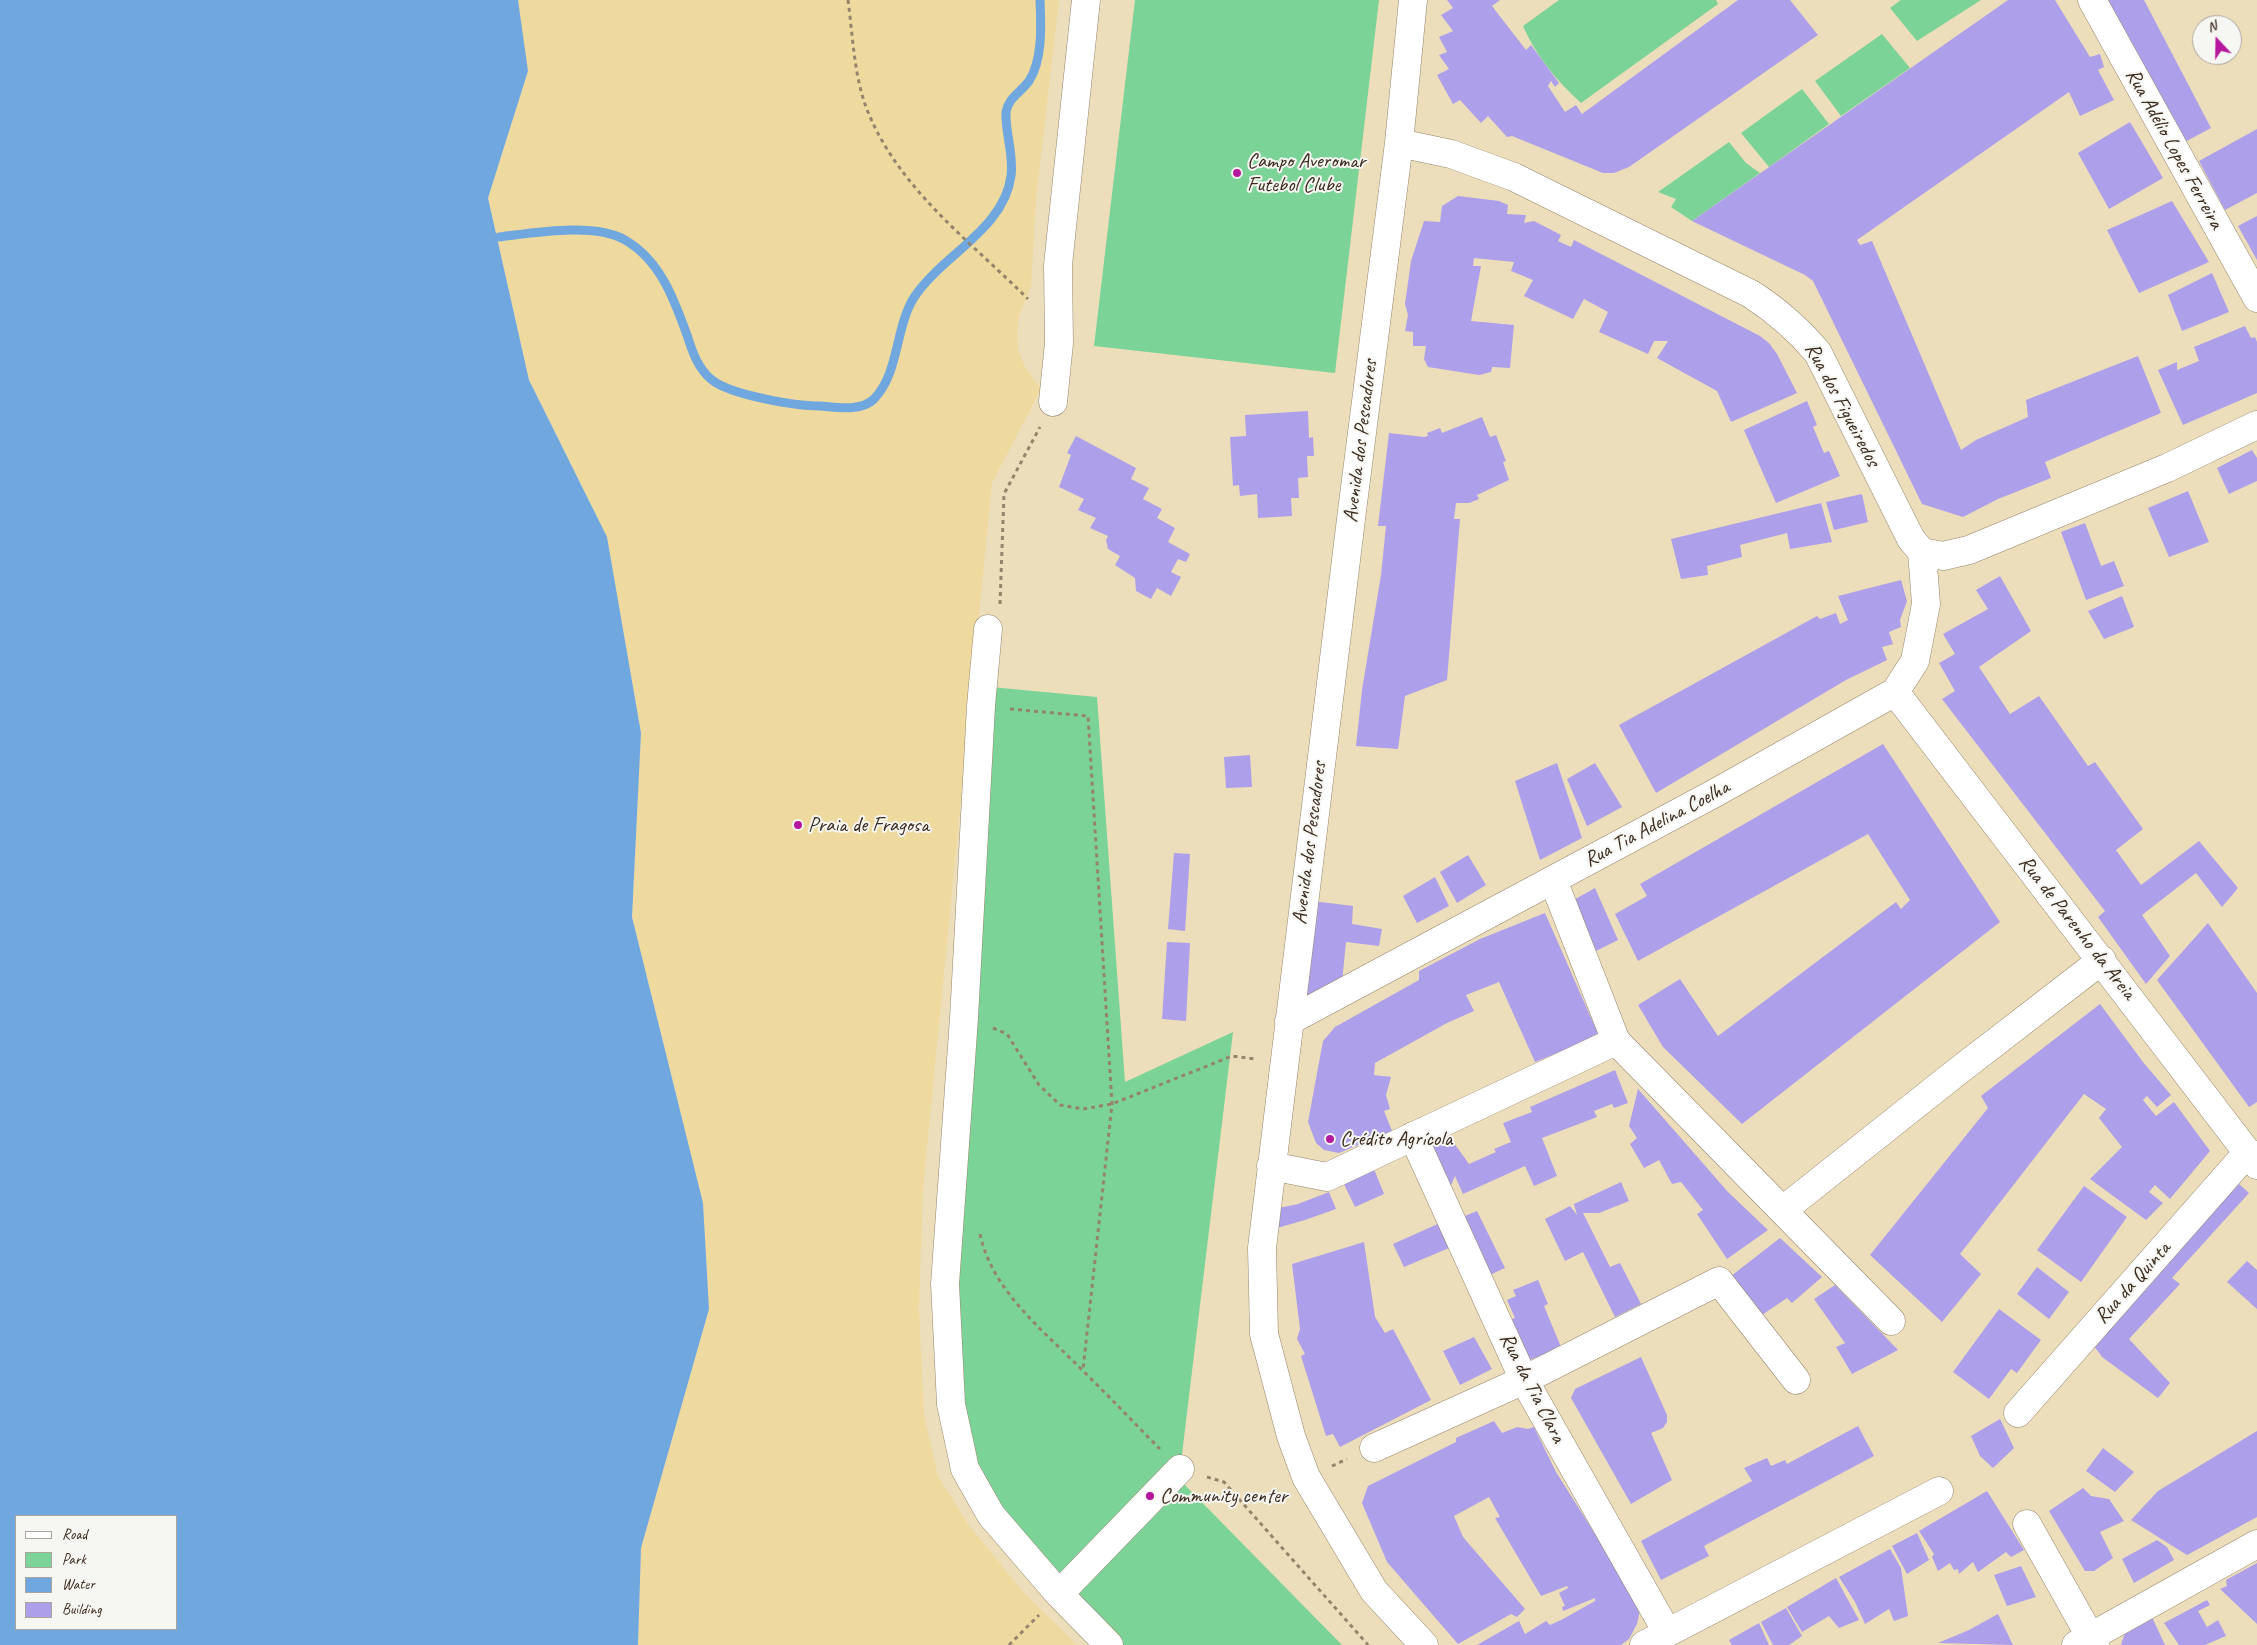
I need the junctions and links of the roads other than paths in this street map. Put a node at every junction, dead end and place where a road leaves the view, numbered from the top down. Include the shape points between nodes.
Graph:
1 (1086, 0) edge
2 (1413, 0) edge
3 (2092, 0) edge
4 (1399, 143) junction
5 (2257, 298) edge
6 (1053, 402) road end
7 (2257, 425) edge
8 (1922, 552) junction
9 (988, 628) road end
10 (1895, 692) junction
11 (1553, 880) junction
12 (2102, 960) junction
13 (1288, 1021) junction
14 (1616, 1041) junction
15 (1413, 1136) junction
16 (2253, 1159) edge
17 (1271, 1166) junction
18 (1783, 1210) junction
19 (1891, 1321) dead end
20 (1524, 1380) junction
21 (1796, 1380) dead end
22 (2018, 1413) dead end
23 (1374, 1448) road end
24 (1180, 1469) road end
25 (1939, 1491) dead end
26 (2027, 1524) dead end
27 (2257, 1544) edge
28 (1059, 1594) junction
29 (1655, 1638) edge
30 (2087, 1643) edge
31 (1109, 1645) edge
32 (1424, 1645) edge

1 - 6 street via 1058,265 1059,343
2 - 4 street, Avenida dos Pescadores
3 - 5 street, Rua Adélio Lopes Ferreira
4 - 8 street, Rua dos Figueiredos via 1451,154 1514,177 1751,294 1778,311 1818,353 1911,539
4 - 13 street, Avenida dos Pescadores
7 - 8 street via 2167,468 1968,550 1943,556
8 - 10 street, Rua Tia Adelina Coelha via 1926,604 1915,661
9 - 28 street via 945,1284 951,1404 965,1469 991,1515
10 - 11 street, Rua Tia Adelina Coelha
10 - 12 street, Rua de Parenho da Areia
11 - 13 street, Rua Tia Adelina Coelha
11 - 14 street
12 - 16 street, Rua de Parenho da Areia
12 - 18 street
13 - 17 street, Avenida dos Pescadores
14 - 15 street
14 - 18 street
15 - 17 street via 1326,1176
15 - 20 street, Rua da Tia Clara
16 - 22 street, Rua da Quinta
17 - 32 street, Avenida dos Pescadores via 1262,1248 1264,1334 1291,1436 1306,1477 1374,1591
18 - 19 street
20 - 21 street via 1719,1281
20 - 23 street
20 - 29 street, Rua da Tia Clara
24 - 28 street
25 - 29 street
26 - 30 street
27 - 30 street
28 - 31 street

